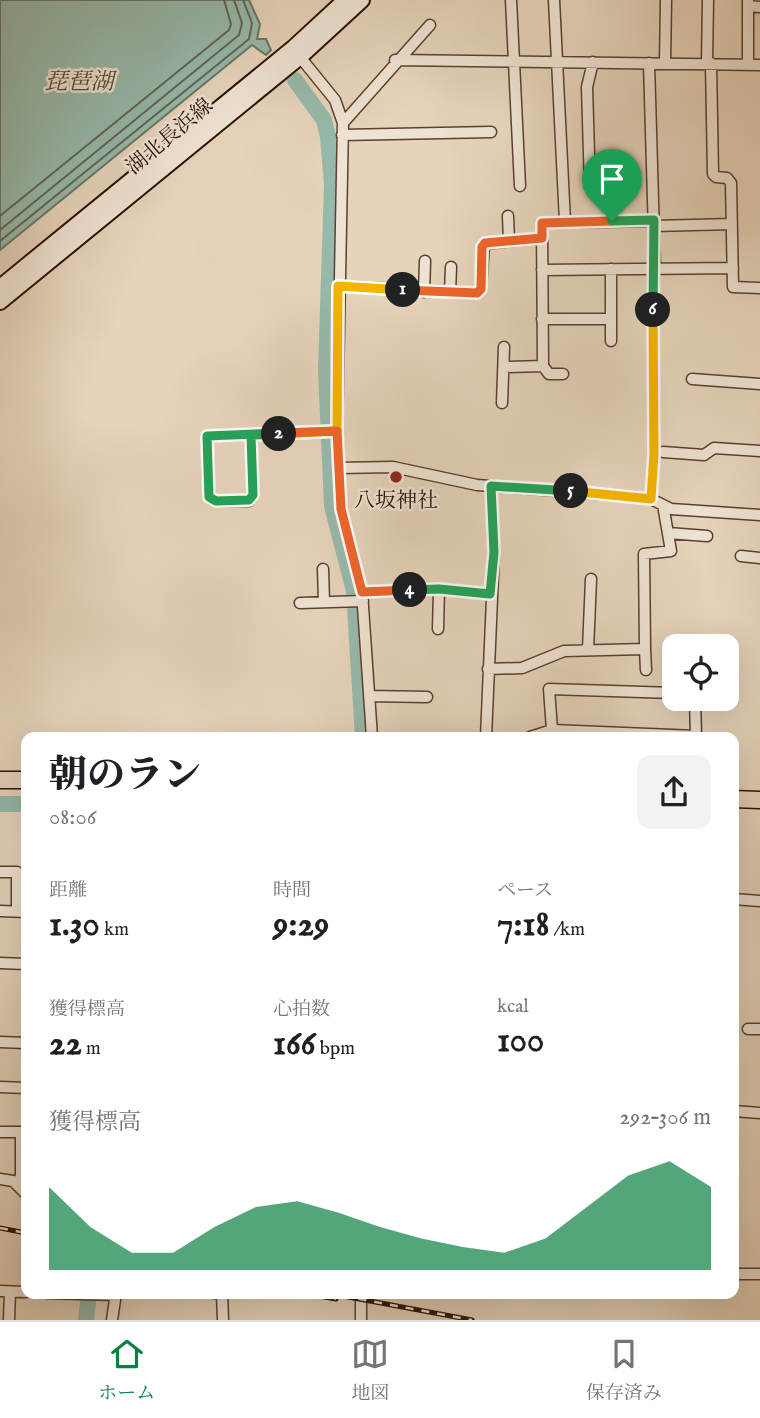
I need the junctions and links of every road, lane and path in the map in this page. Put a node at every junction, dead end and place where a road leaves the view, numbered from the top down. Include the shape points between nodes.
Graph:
1 (345, 0) edge
2 (362, 0) edge
3 (511, 0) edge
4 (554, 0) edge
5 (666, 0) edge
6 (708, 0) edge
7 (748, 3) edge
8 (760, 6) edge
9 (430, 25) dead end
10 (296, 52) junction
11 (395, 61) junction
12 (513, 62) junction
13 (556, 62) junction
14 (593, 62) junction
15 (649, 63) junction
16 (665, 63) junction
17 (709, 63) junction
18 (748, 64) junction
19 (760, 65) edge
20 (343, 122) junction
21 (491, 132) dead end
22 (342, 135) junction
23 (520, 186) dead end
24 (508, 216) dead end
25 (612, 221) junction
26 (565, 222) junction
27 (654, 223) junction
28 (732, 224) junction
29 (542, 238) junction
30 (509, 241) junction
31 (425, 261) dead end
32 (451, 267) dead end
33 (654, 268) junction
34 (733, 268) junction
35 (611, 269) junction
36 (542, 270) junction
37 (338, 286) junction
38 (0, 287) edge
39 (760, 288) edge
40 (424, 292) junction
41 (450, 292) junction
42 (0, 302) edge
43 (542, 319) junction
44 (611, 319) junction
45 (611, 341) dead end
46 (504, 347) dead end
47 (543, 366) junction
48 (504, 367) junction
49 (564, 374) dead end
50 (692, 379) dead end
51 (760, 384) edge
52 (502, 403) dead end
53 (331, 432) junction
54 (251, 435) junction
55 (663, 452) dead end
56 (760, 452) edge
57 (339, 468) junction
58 (491, 486) junction
59 (651, 499) junction
60 (663, 505) junction
61 (760, 515) edge
62 (668, 533) junction
63 (707, 536) dead end
64 (741, 556) dead end
65 (760, 558) edge
66 (323, 569) dead end
67 (592, 579) dead end
68 (439, 589) junction
69 (490, 594) junction
70 (359, 599) junction
71 (324, 602) junction
72 (300, 603) dead end
73 (438, 629) dead end
74 (645, 649) junction
75 (588, 650) junction
76 (488, 669) junction
77 (646, 670) dead end
78 (662, 693) edge
79 (369, 695) junction
80 (427, 697) dead end
81 (695, 711) edge
82 (552, 730) junction
83 (372, 732) edge
84 (486, 732) edge
85 (546, 732) edge
86 (600, 732) edge
87 (696, 732) edge
88 (0, 780) edge
89 (21, 780) edge
90 (739, 799) edge
91 (760, 800) edge
92 (0, 872) edge
93 (739, 899) edge
94 (760, 901) edge
95 (0, 911) edge
96 (21, 912) edge
97 (0, 963) edge
98 (21, 964) edge
99 (748, 1029) dead end
100 (760, 1029) edge
101 (0, 1042) edge
102 (21, 1043) edge
103 (0, 1087) edge
104 (21, 1088) edge
105 (739, 1111) edge
106 (760, 1113) edge
107 (0, 1132) edge
108 (21, 1132) edge
109 (21, 1175) edge
110 (0, 1179) edge
111 (18, 1186) junction
112 (21, 1189) edge
113 (760, 1273) edge
114 (739, 1274) edge
115 (5, 1291) edge
116 (114, 1299) edge
117 (222, 1299) edge
118 (360, 1299) edge
119 (9, 1320) edge
120 (112, 1320) edge
121 (223, 1320) edge
122 (361, 1320) edge

1 - 10 main road, 湖北長浜線
2 - 10 main road, 湖北長浜線
3 - 12 street
4 - 13 street
5 - 16 street
6 - 17 street
7 - 8 street
7 - 18 street
9 - 11 street
10 - 20 street via 335,100
10 - 38 main road, 湖北長浜線
10 - 42 main road, 湖北長浜線
11 - 12 street
11 - 20 street
12 - 13 street
12 - 23 street
13 - 14 street
13 - 26 street
14 - 15 street
14 - 25 street via 587,88 590,187 611,197
15 - 16 street
15 - 27 street
16 - 17 street
17 - 18 street
17 - 28 street via 713,174 731,183
18 - 19 street
20 - 22 street
21 - 22 street
22 - 37 street
24 - 30 street
25 - 26 street
25 - 27 street
26 - 29 street via 542,223
27 - 28 street
27 - 33 street
28 - 34 street
29 - 30 street
29 - 36 street
30 - 41 street via 483,245 480,291
31 - 40 street
32 - 41 street
33 - 34 street
33 - 35 street
33 - 59 street
34 - 39 street via 733,286
35 - 36 street
35 - 44 street
36 - 43 street
37 - 40 street
37 - 53 street
40 - 41 street
43 - 44 street
43 - 47 street
44 - 45 street
46 - 48 street
47 - 48 street
47 - 49 street via 549,374
48 - 52 street
50 - 51 street
53 - 54 street
53 - 57 street
54 - 54 street via 207,436 209,497 249,500 253,495
55 - 56 street via 704,455 714,448
57 - 58 street via 393,467
57 - 70 street via 343,519
58 - 59 street
58 - 69 street via 494,552
59 - 60 street
60 - 61 street via 703,513
60 - 62 street
62 - 63 street
62 - 74 street via 671,551 644,554
64 - 65 street
66 - 71 street
67 - 75 street
68 - 69 street
68 - 70 street
68 - 73 street
69 - 76 street
70 - 71 street
70 - 79 street
71 - 72 street
74 - 75 street
74 - 77 street
75 - 76 street via 564,651 522,668
76 - 84 street
78 - 82 street via 549,689
79 - 80 street
79 - 83 street
81 - 87 street
82 - 85 street
82 - 86 street
88 - 89 main road
90 - 91 main road
92 - 96 street via 17,872
93 - 94 street
95 - 96 street
97 - 98 street
99 - 100 street
101 - 102 street
103 - 104 street
105 - 106 street
107 - 108 street
109 - 111 street
110 - 111 street
111 - 112 street
113 - 114 street
115 - 119 street
116 - 120 street
117 - 121 street
118 - 122 street

